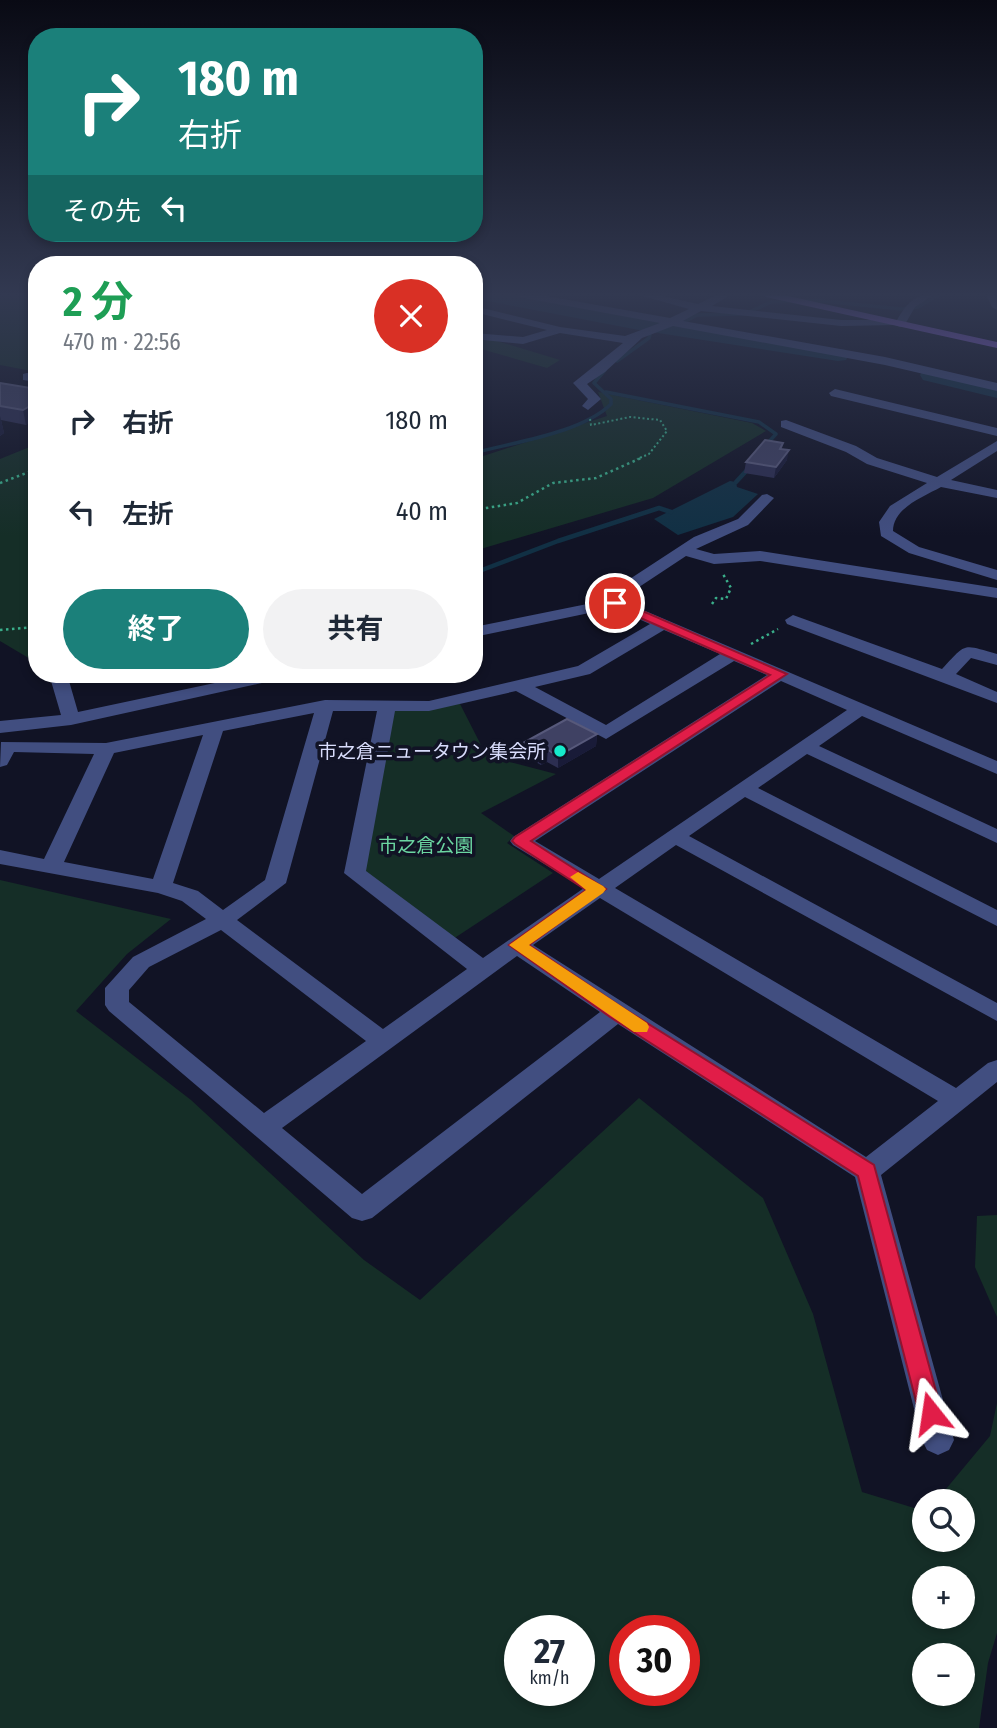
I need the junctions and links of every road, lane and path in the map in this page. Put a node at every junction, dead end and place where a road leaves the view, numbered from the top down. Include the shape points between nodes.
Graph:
1 (592, 375) edge
2 (944, 375) edge
3 (997, 387) edge
4 (835, 393) dead end
5 (588, 406) joint
6 (786, 424) dead end
7 (997, 432) edge
8 (997, 445) edge
9 (28, 472) edge
10 (939, 482) junction
11 (0, 483) edge
12 (997, 495) edge
13 (767, 498) dead end
14 (483, 509) edge
15 (684, 551) junction
16 (924, 553) junction
17 (714, 559) junction
18 (997, 575) edge
19 (913, 581) junction
20 (997, 593) edge
21 (712, 604) dead end
22 (793, 620) joint
23 (664, 623) junction
24 (28, 628) edge
25 (0, 630) edge
26 (483, 630) edge
27 (483, 631) edge
28 (734, 653) junction
29 (997, 660) edge
30 (780, 674) junction
31 (945, 676) junction
32 (61, 683) edge
33 (238, 683) edge
34 (520, 686) junction
35 (997, 698) edge
36 (387, 704) junction
37 (325, 705) junction
38 (860, 709) junction
39 (71, 719) junction
40 (0, 727) edge
41 (215, 727) junction
42 (805, 746) junction
43 (106, 749) junction
44 (0, 761) edge
45 (997, 768) edge
46 (743, 788) junction
47 (674, 836) junction
48 (997, 837) edge
49 (0, 857) edge
50 (51, 867) junction
51 (161, 887) junction
52 (598, 889) junction
53 (223, 919) junction
54 (997, 919) edge
55 (517, 945) junction
56 (483, 970) junction
57 (617, 1012) junction
58 (997, 1013) edge
59 (383, 1041) junction
60 (997, 1069) edge
61 (956, 1100) junction
62 (264, 1127) junction
63 (867, 1171) junction
64 (938, 1440) dead end

1 - 5 street via 579,383 595,399
2 - 3 street
4 - 7 street
5 - 14 path via 591,425 630,417 660,420 667,432 649,454 596,478 553,484 517,503
6 - 10 street via 872,461
8 - 10 street
9 - 11 path
10 - 12 street
10 - 16 street via 895,509 886,522 886,533
13 - 15 street via 743,522
15 - 17 street
15 - 26 street via 621,592 497,621
16 - 18 street
16 - 19 street via 911,565
17 - 19 street via 760,556
17 - 21 path via 712,563 731,588 726,599 716,598
19 - 20 street
22 - 28 path
22 - 31 street
23 - 27 street via 615,603
23 - 28 street
23 - 34 street via 584,670
24 - 25 path
28 - 30 street
28 - 34 street via 606,733
29 - 31 street via 968,651
30 - 38 street
30 - 52 street via 520,841
31 - 35 street
32 - 39 street
33 - 39 street
34 - 36 street via 429,706
36 - 37 street
36 - 56 street via 355,873
37 - 41 street
37 - 53 street via 275,883
38 - 42 street
38 - 45 street
39 - 40 street
41 - 43 street
41 - 51 street
42 - 46 street
42 - 48 street
43 - 44 street via 8,746
43 - 50 street
46 - 47 street
46 - 54 street
47 - 52 street
47 - 58 street
49 - 50 street
50 - 51 street
51 - 53 street via 190,895
52 - 55 street
52 - 61 street
53 - 59 street
53 - 62 street via 141,962 117,988 117,1005
55 - 56 street
55 - 57 street
56 - 59 street
57 - 62 street via 362,1210
57 - 63 street
59 - 62 street
60 - 61 street
61 - 63 street
63 - 64 street

